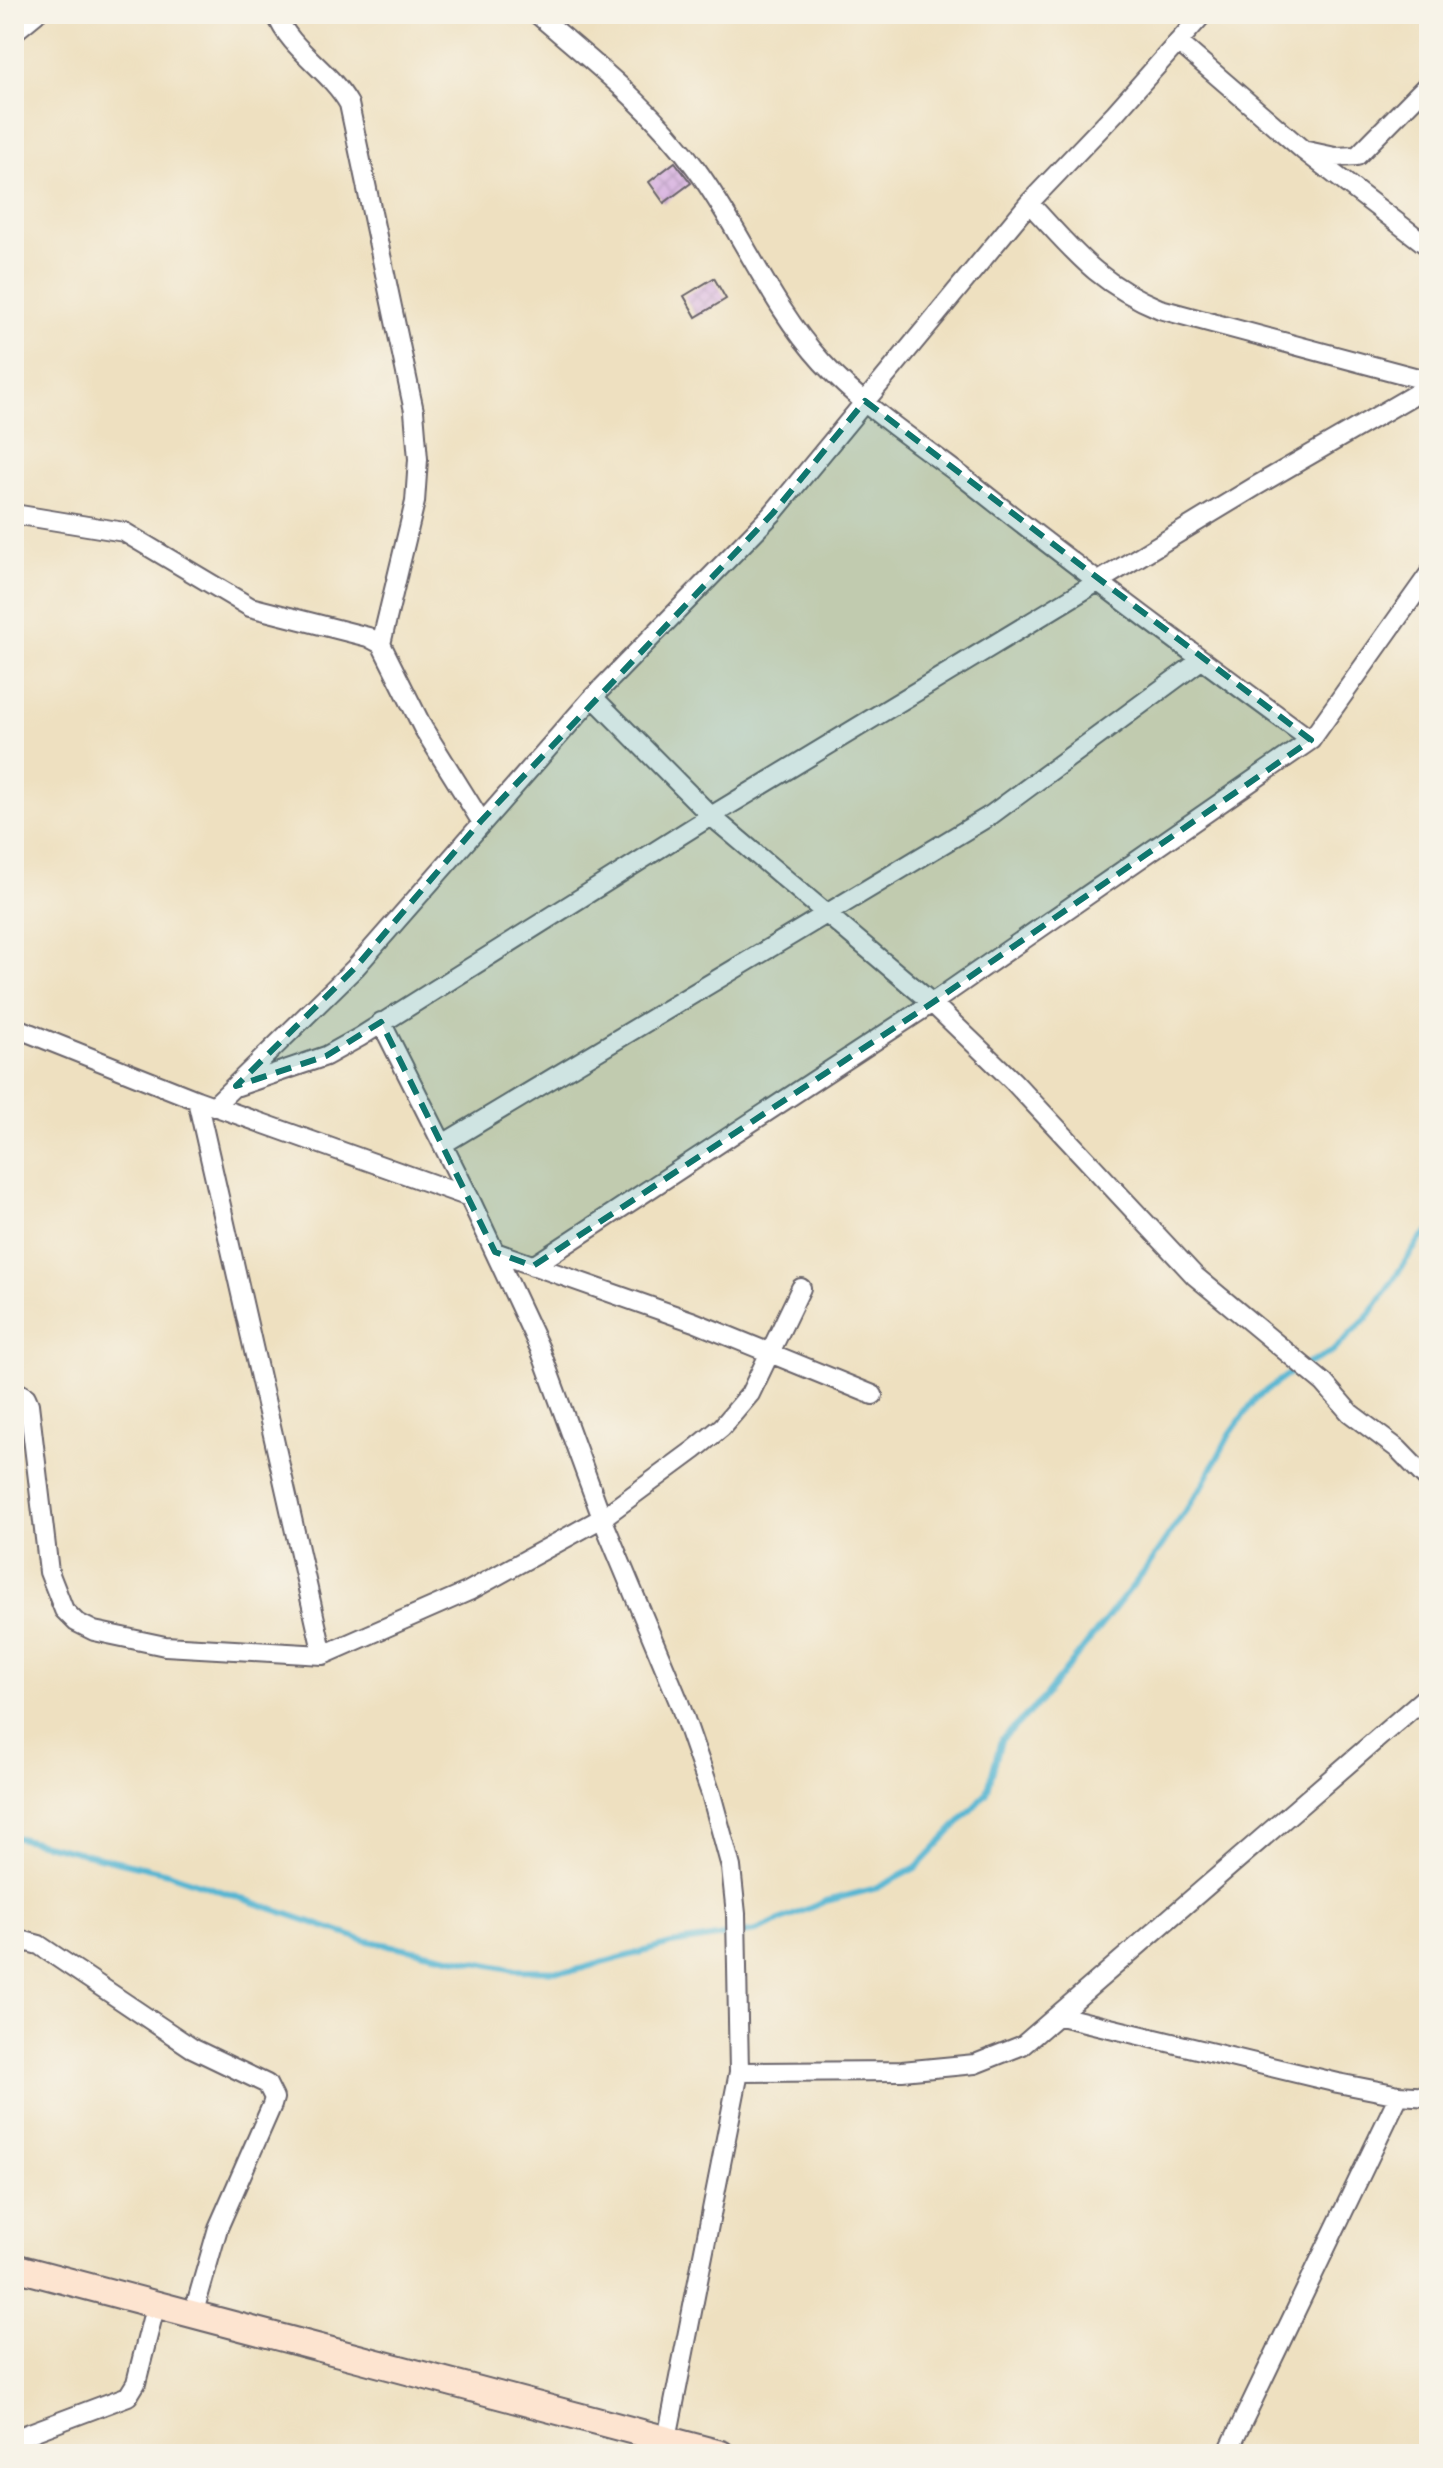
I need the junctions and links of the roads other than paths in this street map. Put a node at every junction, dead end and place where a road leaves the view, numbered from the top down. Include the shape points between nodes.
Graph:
1 (36, 14) edge
2 (276, 14) edge
3 (537, 14) edge
4 (1203, 14) edge
5 (14, 32) edge
6 (1178, 42) junction
7 (1429, 83) edge
8 (1303, 150) junction
9 (1029, 203) junction
10 (1429, 247) edge
11 (1429, 384) edge
12 (865, 401) junction
13 (14, 514) edge
14 (1429, 574) edge
15 (1097, 583) junction
16 (381, 644) junction
17 (1201, 660) junction
18 (593, 697) junction
19 (1311, 740) junction
20 (711, 816) junction
21 (481, 821) junction
22 (828, 912) junction
23 (932, 1003) junction
24 (381, 1022) junction
25 (14, 1027) edge
26 (236, 1086) junction
27 (206, 1102) junction
28 (443, 1144) junction
29 (469, 1197) junction
30 (495, 1252) junction
31 (533, 1266) junction
32 (801, 1288) dead end
33 (769, 1352) junction
34 (14, 1390) edge
35 (873, 1395) dead end
36 (1429, 1481) edge
37 (602, 1518) junction
38 (323, 1655) junction
39 (1429, 1694) edge
40 (14, 1945) edge
41 (1060, 2016) junction
42 (739, 2072) junction
43 (1399, 2095) junction
44 (1429, 2097) edge
45 (14, 2267) edge
46 (156, 2303) junction
47 (193, 2315) junction
48 (14, 2439) edge
49 (666, 2446) edge
50 (721, 2454) edge
51 (1227, 2454) edge

1 - 5 street
2 - 16 street via 349,104 414,411 415,502
3 - 12 street via 668,133 698,171 795,330
4 - 6 street
6 - 8 street
6 - 9 street
7 - 8 street via 1357,156
8 - 10 street
9 - 11 street via 1092,270 1122,293 1160,309
9 - 12 street
11 - 15 street
12 - 15 street
12 - 18 street via 773,513
13 - 16 street via 124,532 250,607
14 - 19 street
15 - 17 street
15 - 20 street
16 - 21 street via 423,728
17 - 19 street
17 - 22 street via 1021,796
18 - 20 street
18 - 21 street
19 - 23 street
20 - 22 street
20 - 24 street
21 - 26 street via 355,968
22 - 23 street
22 - 28 street
23 - 31 street
23 - 36 street via 1013,1081 1195,1276 1324,1383 1350,1413 1398,1449
24 - 26 street via 326,1056
24 - 28 street
25 - 27 street
26 - 27 street
27 - 29 street
27 - 38 street
28 - 29 street
29 - 30 street
30 - 31 street
30 - 37 street via 540,1349
31 - 33 street
32 - 33 street
33 - 35 street
33 - 37 street via 750,1394 722,1427
34 - 38 street via 29,1404 49,1572 64,1610 76,1622 94,1631 165,1646
37 - 38 street via 469,1591
37 - 42 street via 679,1702 731,1867
39 - 41 street
40 - 47 street via 39,1945 192,2048 272,2091 272,2105 218,2228
41 - 42 street via 1023,2045 975,2064 902,2071
41 - 43 street
42 - 49 street
43 - 44 street
43 - 51 street
45 - 46 street
46 - 47 street
46 - 48 street via 128,2396
47 - 49 street
49 - 50 street

